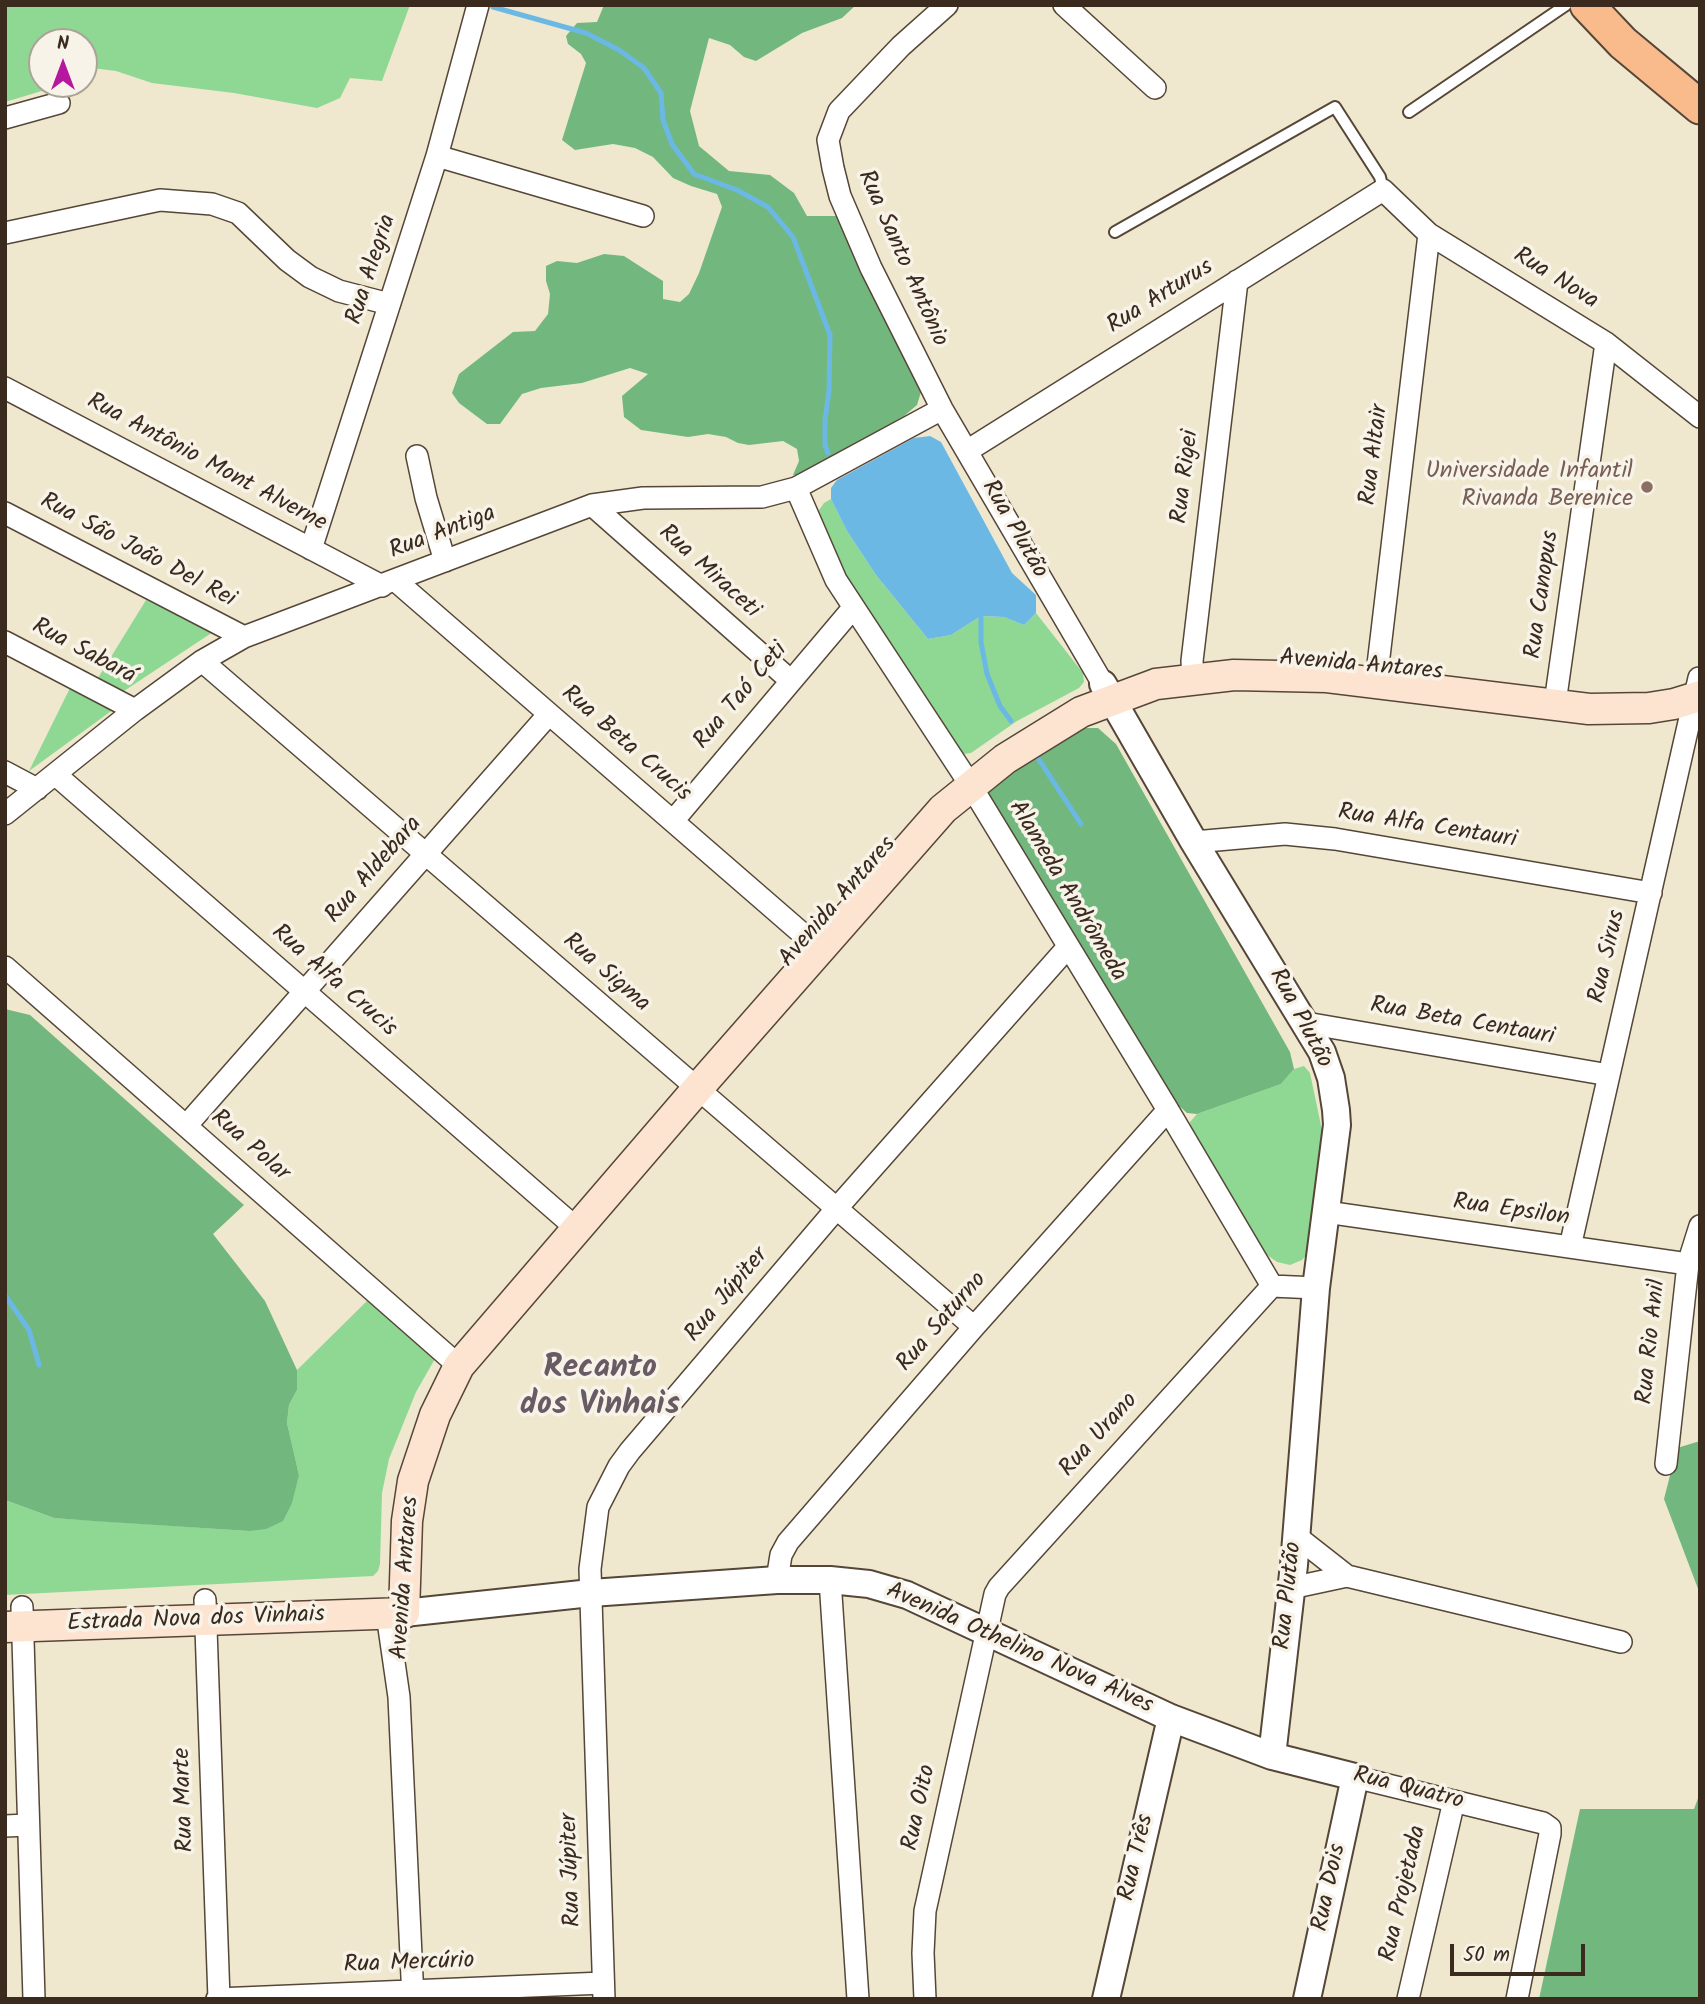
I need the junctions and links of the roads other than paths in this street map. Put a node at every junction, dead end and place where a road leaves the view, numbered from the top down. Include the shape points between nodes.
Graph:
1 (478, 5) edge
2 (947, 5) edge
3 (1064, 5) edge
4 (1566, 5) edge
5 (1587, 5) edge
6 (1155, 88) dead end
7 (59, 103) dead end
8 (1700, 107) edge
9 (1409, 112) dead end
10 (5, 118) edge
11 (437, 156) junction
12 (1383, 190) junction
13 (643, 216) dead end
14 (1115, 232) dead end
15 (5, 233) edge
16 (1429, 234) junction
17 (1237, 281) junction
18 (389, 304) junction
19 (1606, 342) junction
20 (5, 388) edge
21 (942, 409) junction
22 (1700, 417) edge
23 (967, 451) junction
24 (417, 456) dead end
25 (796, 488) junction
26 (592, 505) junction
27 (5, 513) edge
28 (311, 548) junction
29 (445, 561) junction
30 (389, 583) junction
31 (853, 608) junction
32 (244, 637) junction
33 (5, 642) edge
34 (202, 661) junction
35 (1193, 670) junction
36 (1377, 674) junction
37 (790, 680) junction
38 (1698, 688) edge
39 (1557, 689) junction
40 (1107, 691) junction
41 (1622, 702) junction
42 (135, 710) junction
43 (549, 714) junction
44 (5, 772) edge
45 (56, 775) junction
46 (966, 778) junction
47 (37, 789) junction
48 (5, 814) edge
49 (673, 821) junction
50 (1194, 842) junction
51 (426, 854) junction
52 (1651, 893) junction
53 (814, 944) junction
54 (1068, 947) junction
55 (5, 967) edge
56 (304, 991) junction
57 (1306, 1023) junction
58 (1609, 1075) junction
59 (692, 1083) junction
60 (1168, 1110) junction
61 (186, 1126) junction
62 (837, 1208) junction
63 (1326, 1212) junction
64 (570, 1223) junction
65 (1699, 1234) edge
66 (1570, 1247) junction
67 (1688, 1264) junction
68 (1272, 1286) junction
69 (1315, 1288) junction
70 (974, 1326) junction
71 (453, 1361) junction
72 (1666, 1464) dead end
73 (1296, 1536) junction
74 (1347, 1576) junction
75 (777, 1580) junction
76 (830, 1580) junction
77 (1291, 1588) junction
78 (592, 1593) junction
79 (395, 1603) junction
80 (205, 1610) junction
81 (14, 1617) edge
82 (986, 1631) junction
83 (1620, 1642) dead end
84 (1171, 1718) junction
85 (1272, 1756) junction
86 (1355, 1777) junction
87 (1454, 1801) junction
88 (28, 1825) junction
89 (5, 1826) edge
90 (603, 1991) edge
91 (413, 1995) edge
92 (34, 1999) edge
93 (218, 1999) edge
94 (858, 1999) edge
95 (925, 1999) edge
96 (1106, 1999) edge
97 (1307, 1999) edge
98 (1408, 1999) edge
99 (1517, 1999) edge

1 - 11 street, Rua Alegria
2 - 21 street, Rua Santo Antônio via 861,85 839,111 828,141 839,196
3 - 6 street
4 - 9 lane
5 - 8 main road via 1623,43
7 - 10 street
11 - 13 street
11 - 18 street, Rua Alegria
12 - 14 lane via 1380,177 1335,107
12 - 16 street, Rua Nova
12 - 17 street, Rua Arturus
15 - 18 street via 160,200 212,204 238,213 310,277 339,291
16 - 19 street, Rua Nova
16 - 36 street, Rua Altair
17 - 23 street, Rua Arturus
17 - 35 street, Rua Rigei
18 - 28 street, Rua Alegria
19 - 22 street, Rua Nova
19 - 39 street, Rua Canopus
20 - 28 street, Rua Antônio Mont Alverne
21 - 23 street, Rua Plutão
21 - 25 street, Rua Antiga
23 - 40 street, Rua Plutão
24 - 29 street
25 - 26 street, Rua Antiga via 762,497 643,498
25 - 31 street, Alameda Andrômeda
26 - 29 street, Rua Antiga
26 - 37 street, Rua Miraceti
27 - 32 street, Rua São João Del Rei
28 - 30 street, Rua Antônio Mont Alverne
29 - 30 street, Rua Antiga
30 - 32 street, Rua Antiga
30 - 43 street, Rua Beta Crucis
31 - 37 street, Rua Taó Ceti
31 - 46 street, Alameda Andrômeda
32 - 34 street, Rua Antiga
33 - 42 street, Rua Sabará
34 - 42 street, Rua Antiga
34 - 51 street, Rua Sigma
35 - 36 main road, Avenida Antares via 1279,658
35 - 40 main road, Avenida Antares via 1143,670
36 - 39 main road, Avenida Antares
36 - 41 main road, Avenida Antares via 1556,706
37 - 49 street, Rua Taó Ceti
38 - 41 main road, Avenida Antares via 1656,690
38 - 52 street, Rua Sirus
39 - 41 main road, Avenida Antares
40 - 46 main road, Avenida Antares via 1030,721
40 - 50 street, Rua Plutão
42 - 45 street, Rua Antiga
43 - 49 street, Rua Beta Crucis
43 - 51 street, Rua Aldebara
44 - 47 street
45 - 47 street, Rua Antiga
45 - 56 street, Rua Alfa Crucis
46 - 53 main road, Avenida Antares via 932,797
46 - 54 street, Alameda Andrômeda
47 - 48 street, Rua Antiga
49 - 53 street, Rua Beta Crucis
50 - 52 street, Rua Alfa Centauri via 1285,834 1335,839
50 - 57 street, Rua Plutão
51 - 56 street, Rua Aldebara
51 - 59 street, Rua Sigma
52 - 58 street, Rua Sirus
53 - 59 main road, Avenida Antares
54 - 60 street, Alameda Andrômeda
54 - 62 street, Rua Júpiter
55 - 61 street, Rua Polar
56 - 61 street, Rua Aldebara
56 - 64 street, Rua Alfa Crucis
57 - 58 street, Rua Beta Centauri
57 - 63 street, Rua Plutão via 1331,1078 1336,1110
58 - 66 street, Rua Sirus
59 - 62 street, Rua Sigma
59 - 64 main road, Avenida Antares
60 - 68 street, Alameda Andrômeda
60 - 70 street, Rua Saturno
61 - 71 street, Rua Polar
62 - 70 street, Rua Sigma
62 - 78 street, Rua Júpiter via 618,1466 598,1507 590,1569
63 - 66 street, Rua Epsilon
63 - 69 street, Rua Plutão
64 - 71 main road, Avenida Antares
65 - 67 street, Rua Rio Anil
66 - 67 street, Rua Epsilon
67 - 72 street, Rua Rio Anil
68 - 69 street
68 - 82 street, Rua Urano via 999,1587
69 - 73 street, Rua Plutão
70 - 75 street, Rua Saturno via 788,1542
71 - 79 main road, Avenida Antares via 424,1397 399,1464 389,1521
73 - 74 street
73 - 77 street, Rua Plutão
74 - 77 street
74 - 83 street
75 - 76 street, Avenida Othelino Nova Alves
75 - 78 street, Avenida Othelino Nova Alves
76 - 82 street, Avenida Othelino Nova Alves via 887,1588
76 - 94 street
77 - 85 street, Rua Plutão
78 - 79 street, Avenida Othelino Nova Alves
78 - 90 street, Rua Júpiter
79 - 80 main road, Estrada Nova dos Vinhais
79 - 91 street, Avenida Antares
80 - 81 main road, Estrada Nova dos Vinhais
80 - 93 street, Rua Marte
81 - 88 street
82 - 84 street, Avenida Othelino Nova Alves
82 - 95 street, Rua Oito via 925,1911
84 - 85 street, Avenida Othelino Nova Alves
84 - 96 street, Rua Três
85 - 86 street, Rua Quatro
86 - 87 street, Rua Quatro
86 - 97 street, Rua Dois
87 - 98 street, Rua Projetada
87 - 99 street, Rua Quatro via 1549,1828
88 - 89 street
88 - 92 street
90 - 91 street, Rua Mercúrio
91 - 93 street, Rua Mercúrio

